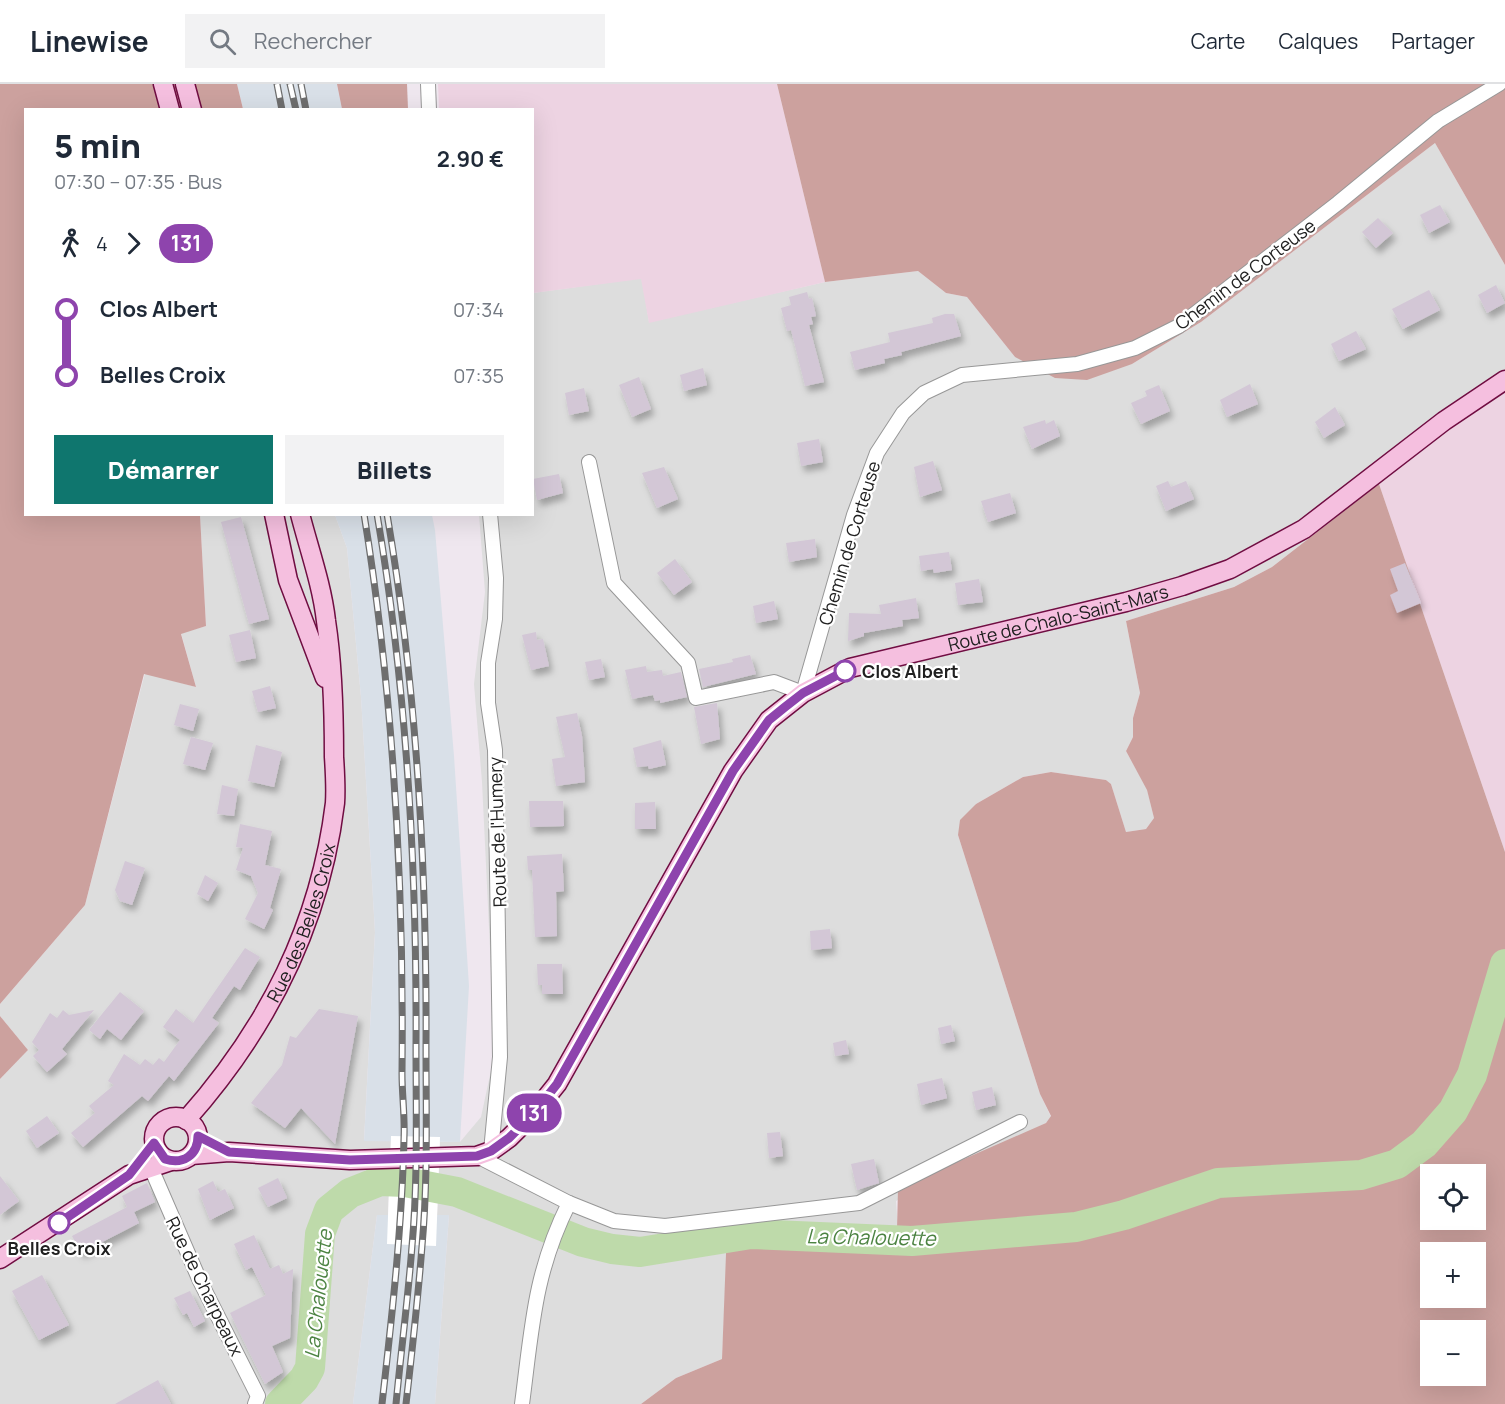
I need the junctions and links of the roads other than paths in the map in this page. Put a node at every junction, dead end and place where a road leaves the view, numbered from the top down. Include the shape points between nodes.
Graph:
1 (163, 84) edge
2 (185, 84) edge
3 (428, 84) edge
4 (1499, 84) edge
5 (169, 108) edge
6 (191, 108) edge
7 (429, 108) edge
8 (1505, 380) edge
9 (589, 462) dead end
10 (274, 516) edge
11 (300, 516) edge
12 (490, 516) edge
13 (326, 620) junction
14 (305, 628) junction
15 (803, 693) junction
16 (332, 696) junction
17 (186, 1120) junction
18 (1020, 1122) dead end
19 (198, 1136) junction
20 (154, 1143) junction
21 (229, 1152) junction
22 (484, 1154) junction
23 (191, 1155) junction
24 (171, 1161) junction
25 (151, 1168) junction
26 (129, 1175) junction
27 (569, 1203) junction
28 (0, 1259) edge
29 (255, 1404) edge
30 (522, 1404) edge

1 - 5 main road
2 - 6 main road
3 - 7 street
4 - 15 street, Chemin de Corteuse via 1438,121 1179,326 1135,348 1077,364 962,375 924,393 903,413 877,453 854,515
8 - 15 main road, Route de Chalo-Saint-Mars via 1444,421 1304,529 1230,569 1126,602 850,668
9 - 15 street via 614,583 688,663 696,698 774,682
10 - 14 main road, Rue des Belles Croix via 288,580
11 - 13 main road, Rue des Belles Croix
12 - 22 street, Route de l'Humery via 496,578 488,703 495,761 500,1045
13 - 14 main road
13 - 16 main road, Rue des Belles Croix
14 - 16 main road, Rue des Belles Croix
15 - 22 main road, Route de Chalo-Saint-Mars via 769,720 733,771 557,1084 533,1114
16 - 17 main road, Rue des Belles Croix via 335,801 326,854 303,937 275,998 243,1049
17 - 19 main road
17 - 20 main road via 173,1117 160,1124
18 - 27 street via 859,1203 665,1226 614,1221
19 - 21 main road
19 - 23 main road
20 - 24 main road via 160,1155
20 - 26 main road
21 - 22 main road via 350,1160
21 - 23 main road
22 - 27 street
23 - 24 main road
24 - 25 main road
25 - 26 main road
25 - 29 street, Rue de Charpeaux via 200,1281 258,1396
26 - 28 main road
27 - 30 street via 540,1275

